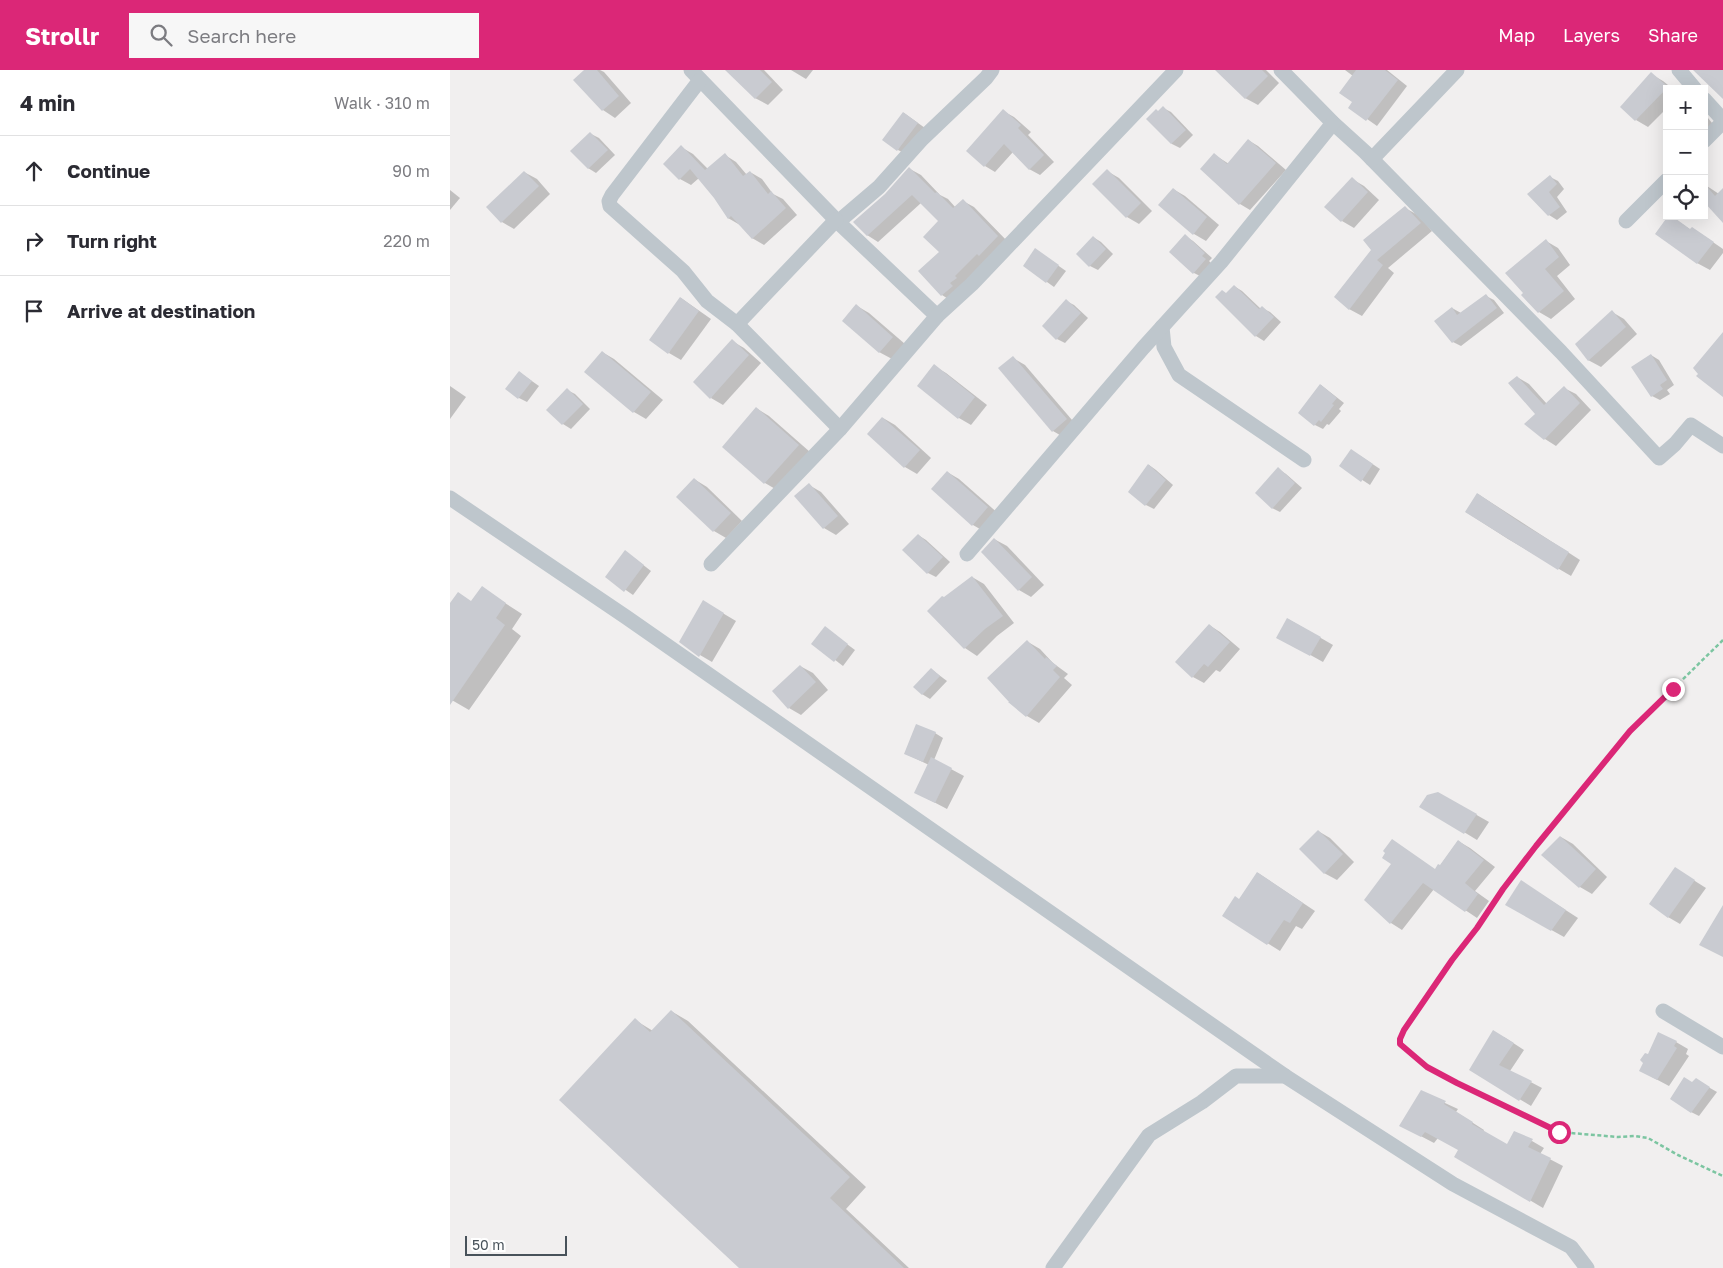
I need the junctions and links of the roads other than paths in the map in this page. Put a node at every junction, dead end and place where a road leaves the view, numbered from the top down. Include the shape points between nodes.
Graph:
1 (992, 70) edge
2 (1176, 70) edge
3 (1280, 70) edge
4 (1457, 70) edge
5 (1678, 70) edge
6 (699, 75) edge
7 (1691, 85) edge
8 (1708, 104) edge
9 (1723, 121) edge
10 (1333, 123) junction
11 (1708, 137) edge
12 (1372, 159) junction
13 (1663, 184) edge
14 (837, 221) junction
15 (1626, 221) dead end
16 (937, 316) junction
17 (737, 324) junction
18 (1162, 327) junction
19 (840, 429) junction
20 (1723, 446) edge
21 (1304, 460) dead end
22 (450, 498) edge
23 (967, 554) dead end
24 (711, 564) dead end
25 (1663, 1011) dead end
26 (1723, 1047) edge
27 (1285, 1076) junction
28 (1053, 1268) edge
29 (1587, 1268) edge

1 - 14 street via 922,139 879,188
2 - 16 street via 972,284
3 - 10 street
4 - 12 street
5 - 7 street
6 - 14 street
6 - 17 street via 609,202 683,271 707,301
8 - 9 street
9 - 11 street
10 - 12 street
10 - 18 street via 1221,262
12 - 20 street via 1561,352 1659,458 1691,425
13 - 15 street
14 - 16 street
14 - 17 street
16 - 19 street
17 - 19 street
18 - 21 street via 1164,347 1179,375
18 - 23 street
19 - 24 street
22 - 27 street
25 - 26 street
27 - 28 street via 1236,1076 1149,1135
27 - 29 street via 1453,1184 1571,1246

